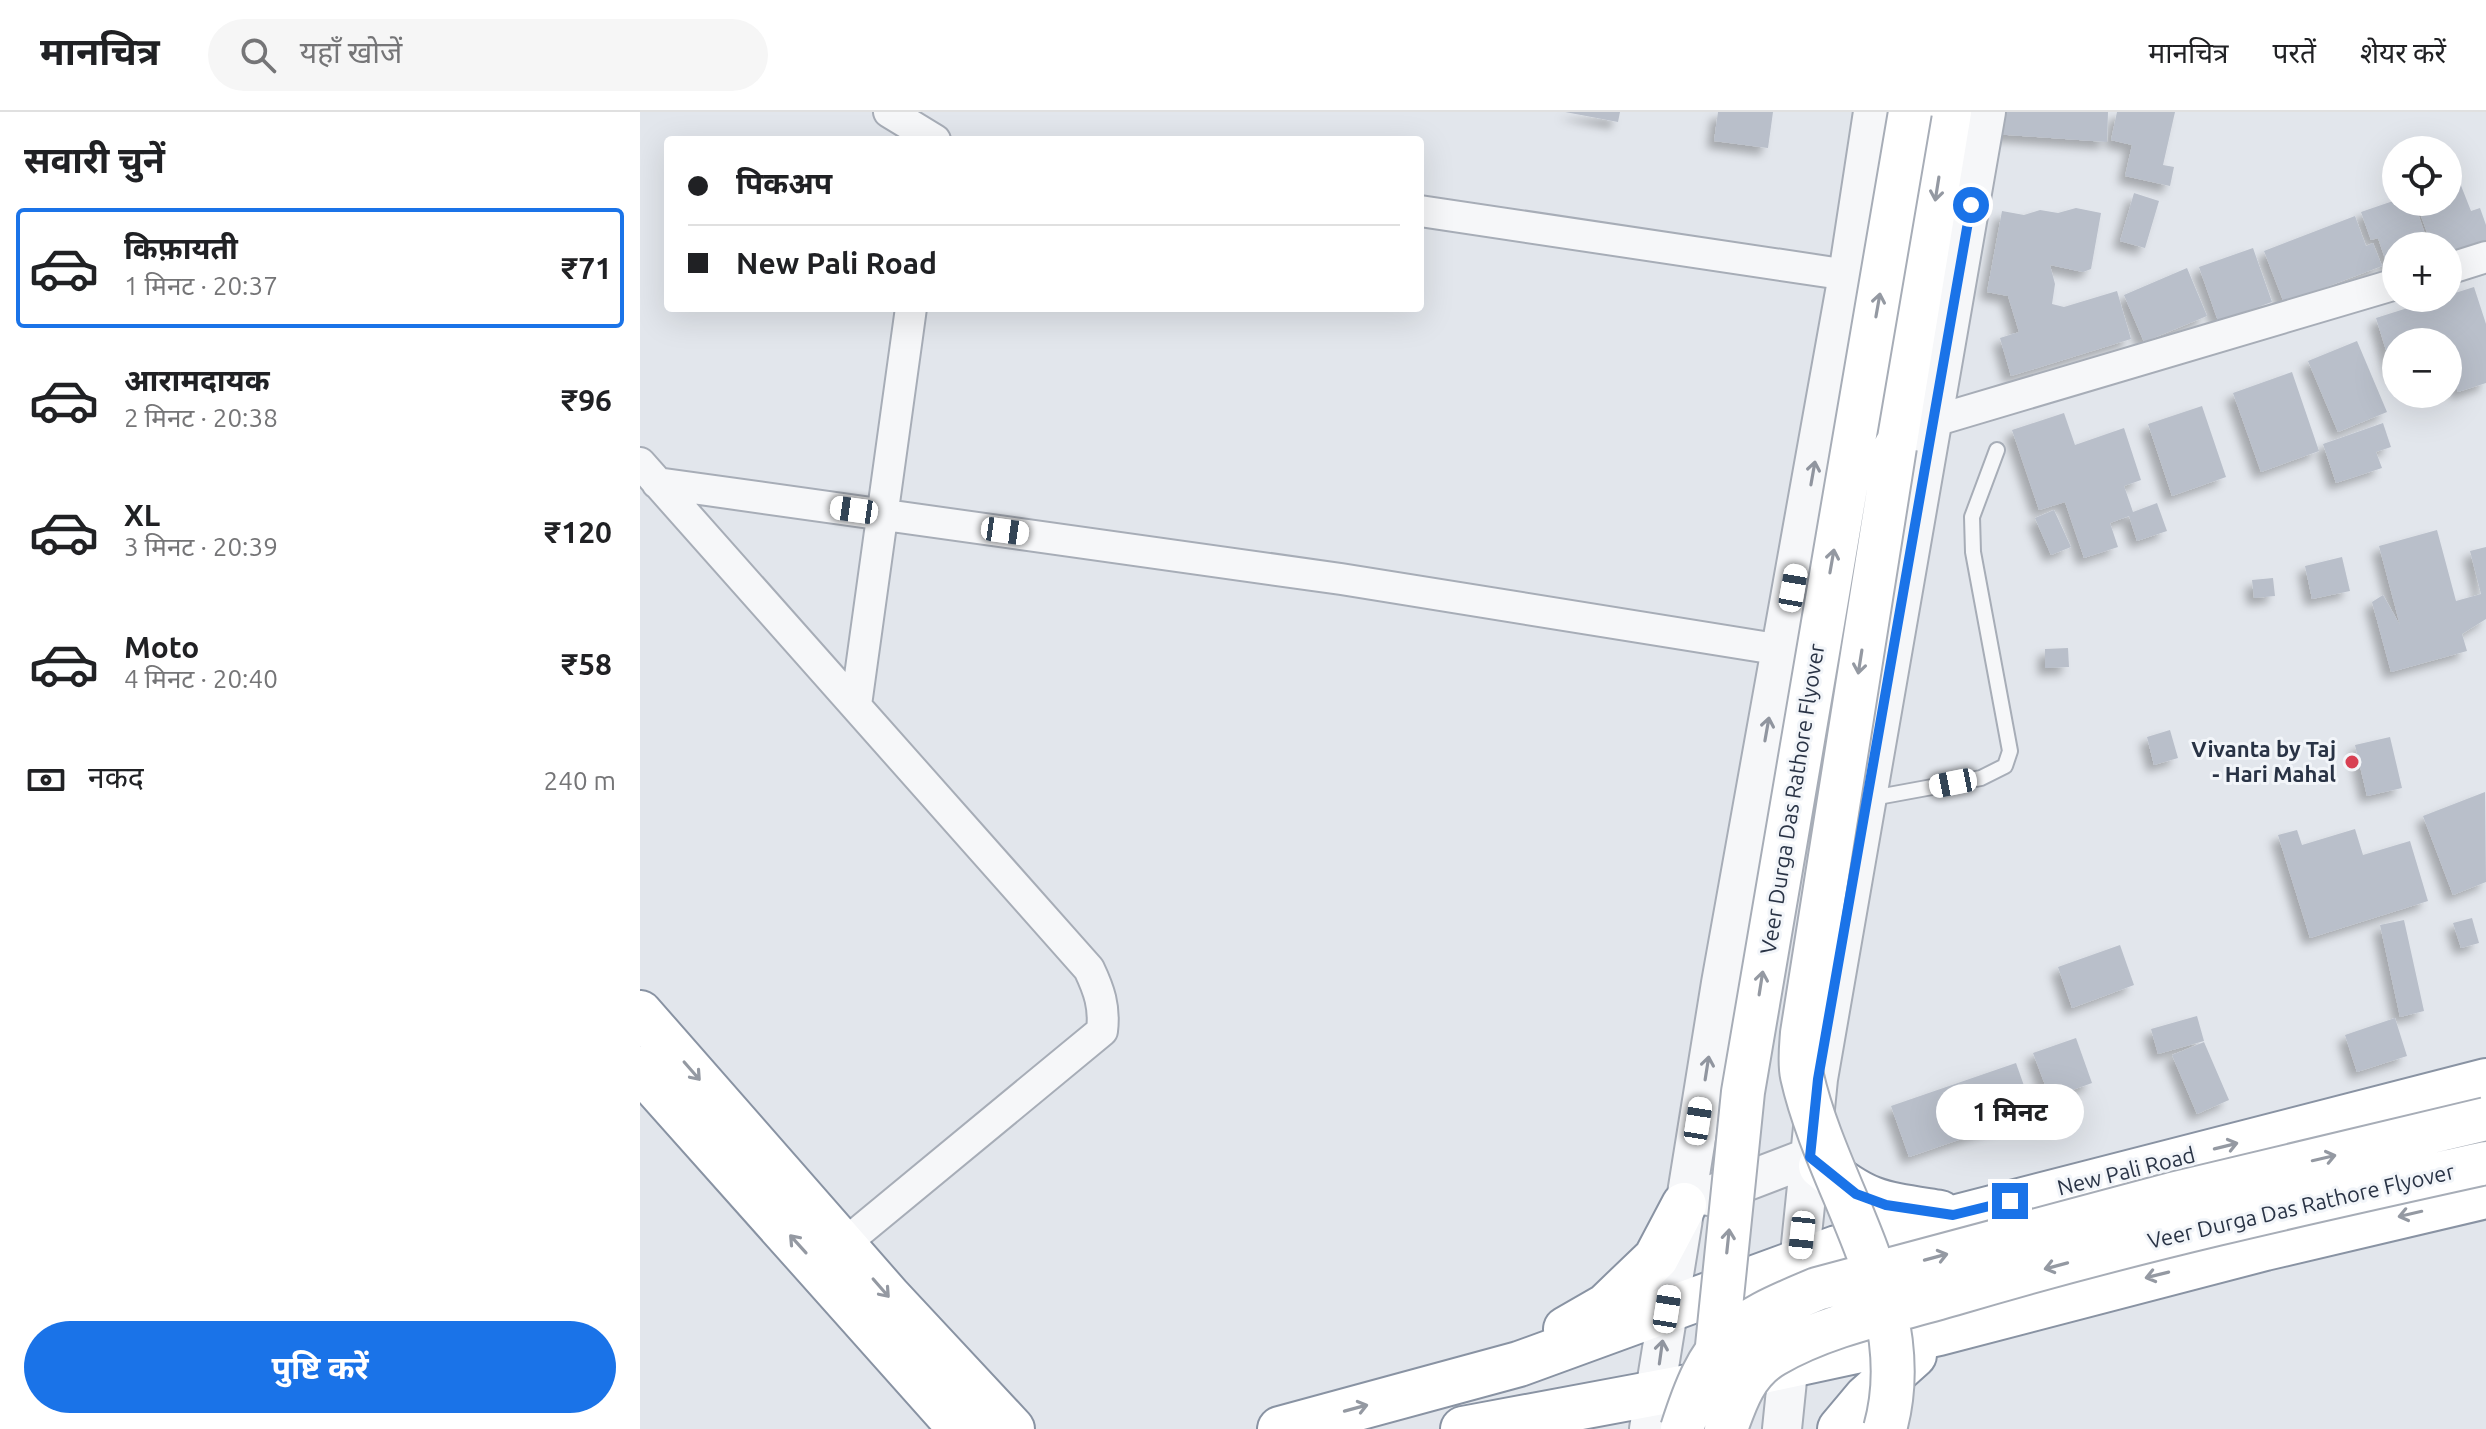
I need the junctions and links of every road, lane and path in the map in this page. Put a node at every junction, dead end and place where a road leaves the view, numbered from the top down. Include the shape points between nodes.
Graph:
1 (889, 112) edge
2 (1873, 112) edge
3 (1910, 112) edge
4 (1950, 112) edge
5 (1986, 112) edge
6 (929, 136) edge
7 (1424, 212) edge
8 (2486, 257) edge
9 (2462, 265) edge
10 (1848, 275) junction
11 (2382, 288) edge
12 (910, 312) edge
13 (1934, 421) junction
14 (1997, 450) dead end
15 (649, 473) edge
16 (883, 514) junction
17 (1782, 650) junction
18 (856, 705) junction
19 (1759, 774) junction
20 (1806, 785) dead end
21 (1821, 788) dead end
22 (1868, 799) junction
23 (640, 1013) edge
24 (642, 1076) edge
25 (2486, 1081) edge
26 (2486, 1119) edge
27 (1810, 1157) junction
28 (2486, 1163) edge
29 (2486, 1196) edge
30 (1684, 1205) junction
31 (1953, 1215) junction
32 (844, 1244) junction
33 (1799, 1261) junction
34 (1667, 1309) junction
35 (1939, 1333) junction
36 (1717, 1346) junction
37 (1789, 1364) junction
38 (1507, 1367) junction
39 (1652, 1411) edge
40 (1524, 1423) edge
41 (961, 1429) edge
42 (1012, 1429) edge
43 (1280, 1429) edge
44 (1463, 1429) edge
45 (1682, 1429) edge
46 (1726, 1429) edge
47 (1782, 1429) edge
48 (1840, 1429) edge
49 (1885, 1429) edge

1 - 6 street
2 - 10 street
36 -> 3 main road, Veer Durga Das Rathore Flyover, bridge via 1743,1092
4 -> 49 main road, Veer Durga Das Rathore Flyover, bridge via 1802,1033 1801,1074 1859,1226 1891,1347
5 - 13 street
7 - 10 street
8 - 9 street
17 -> 10 street
11 - 13 street
12 - 16 street
13 - 22 street
14 - 22 lane via 1972,517 1973,552 2010,751 2005,766 1981,778
15 - 16 street
15 - 18 street
16 - 17 street
16 - 18 street
19 -> 17 street
18 - 32 street via 1089,969 1101,992 1104,1015 1102,1031 1082,1049
19 - 20 lane
30 -> 19 street
21 - 22 lane
22 - 27 street via 1818,1079
23 -> 32 highway
41 -> 24 highway
31 -> 25 highway, New Pali Road
36 -> 26 main road, Veer Durga Das Rathore Flyover, bridge via 1765,1311 1817,1289 2172,1194
27 - 30 street
27 - 31 highway via 1856,1194 1886,1205
27 - 33 street
28 -> 46 main road, Veer Durga Das Rathore Flyover, bridge via 2233,1219 1815,1335 1772,1356 1753,1372 1738,1394
29 -> 35 highway
30 - 34 street
30 - 38 highway via 1656,1258 1606,1306
31 - 33 highway, New Pali Road
32 -> 42 highway
33 - 34 highway, New Pali Road
33 - 37 street
34 - 38 highway, New Pali Road
39 -> 34 street
35 - 37 highway
35 - 48 highway via 1866,1398
36 - 45 main road, Veer Durga Das Rathore Flyover, bridge via 1698,1377
37 - 39 highway
37 - 47 street
43 -> 38 highway
39 - 40 highway via 1607,1400
40 - 44 highway

